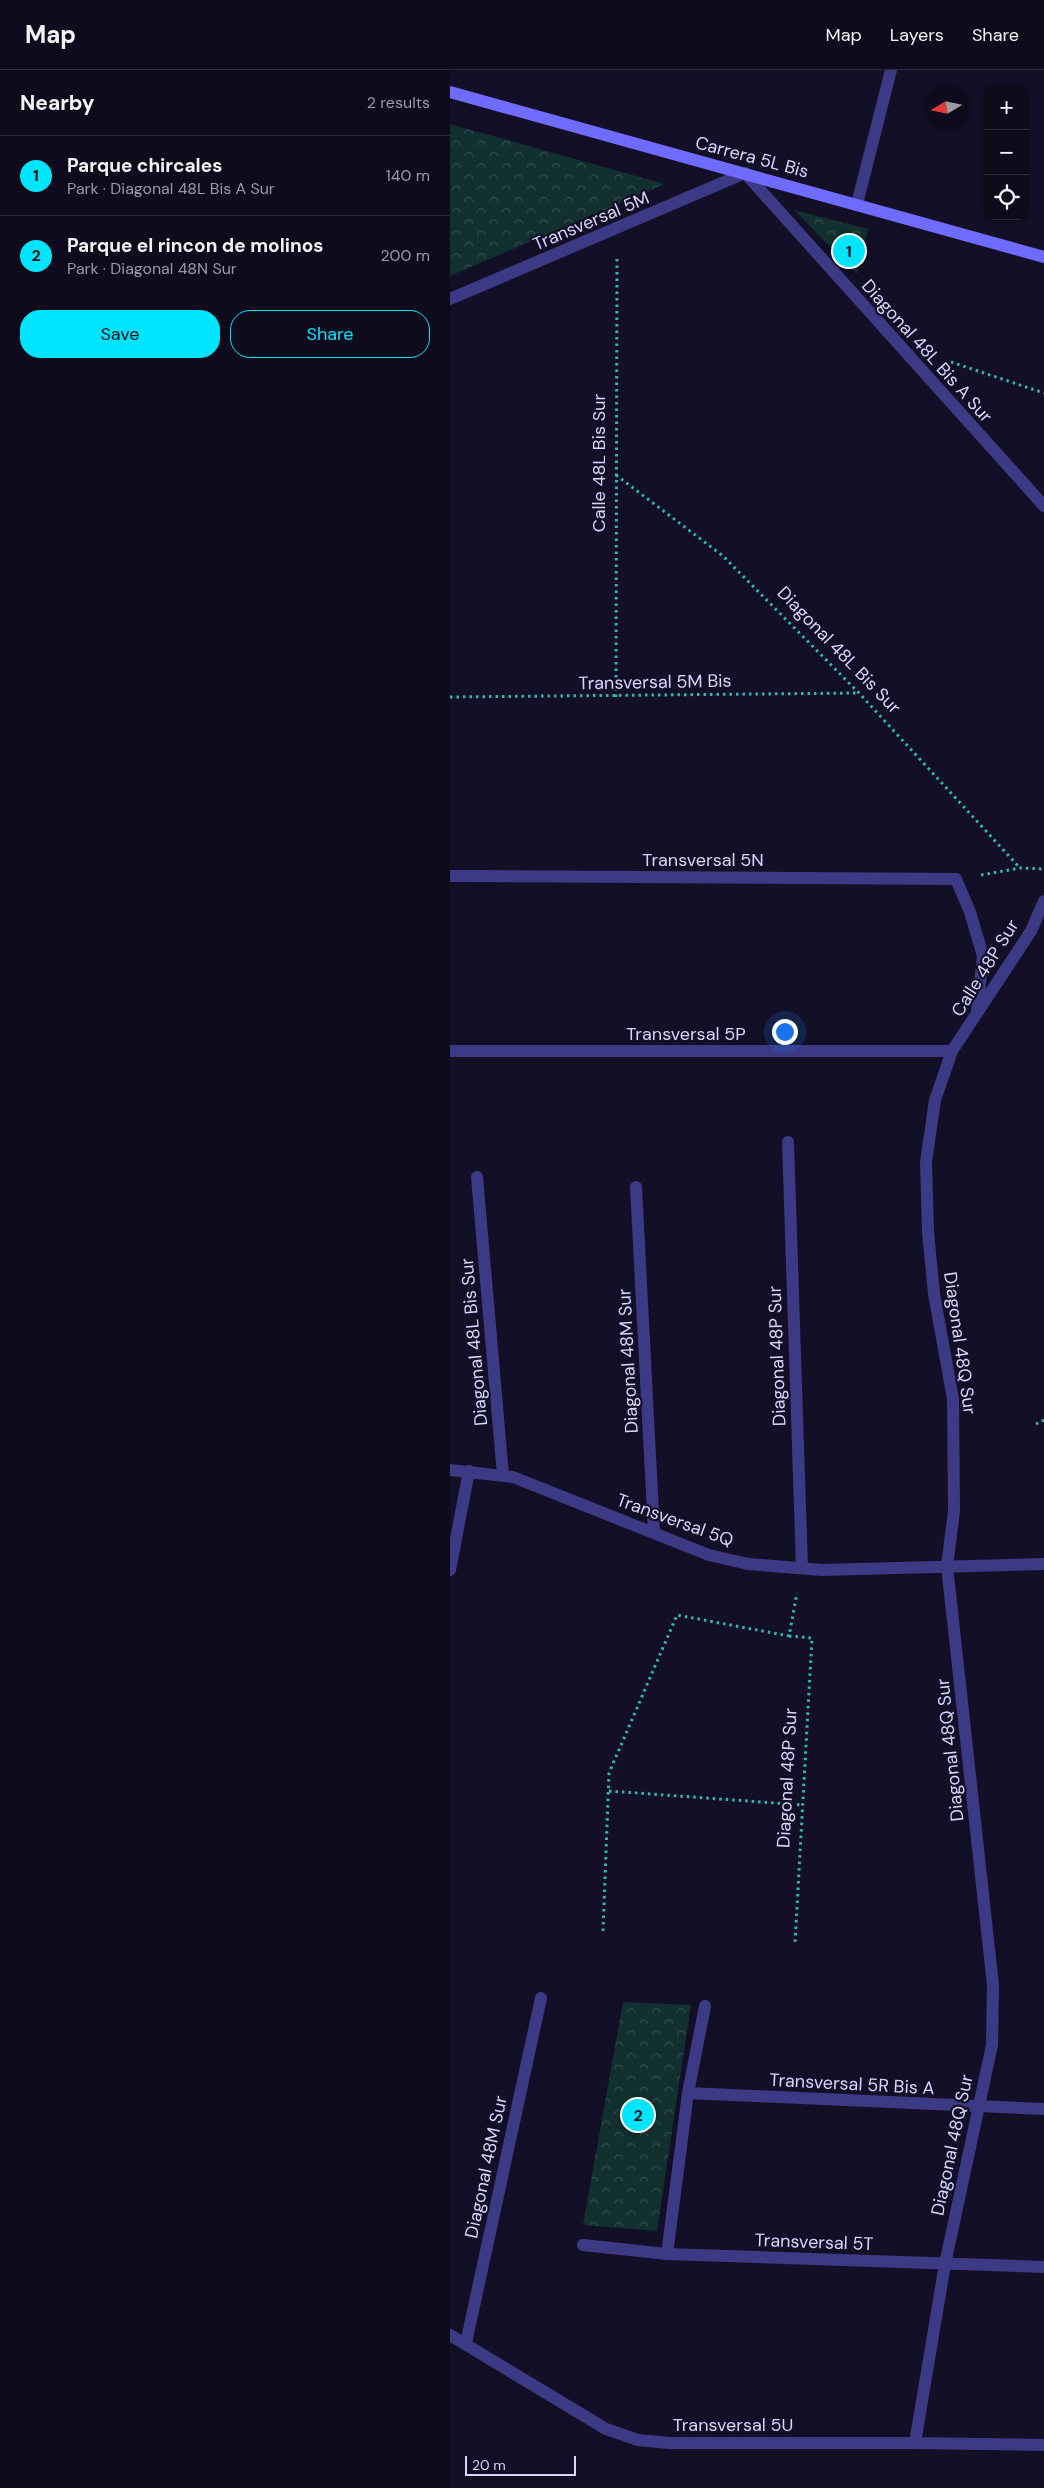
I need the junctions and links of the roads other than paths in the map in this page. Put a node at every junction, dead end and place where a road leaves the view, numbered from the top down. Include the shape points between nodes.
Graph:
1 (891, 70) edge
2 (450, 92) edge
3 (745, 174) junction
4 (857, 204) junction
5 (1044, 257) edge
6 (450, 299) edge
7 (1044, 506) edge
8 (450, 876) edge
9 (1044, 901) edge
10 (976, 1016) junction
11 (450, 1051) edge
12 (952, 1051) junction
13 (788, 1142) dead end
14 (476, 1177) dead end
15 (636, 1187) dead end
16 (450, 1470) edge
17 (468, 1472) junction
18 (504, 1475) junction
19 (654, 1533) junction
20 (1044, 1564) edge
21 (947, 1566) junction
22 (802, 1568) junction
23 (450, 1570) edge
24 (541, 1998) dead end
25 (705, 2006) dead end
26 (688, 2093) junction
27 (978, 2107) junction
28 (1044, 2109) edge
29 (583, 2245) dead end
30 (667, 2254) junction
31 (944, 2264) junction
32 (1044, 2267) edge
33 (450, 2335) edge
34 (466, 2343) junction
35 (915, 2443) junction
36 (1044, 2445) edge

1 - 4 street
2 - 3 main road, Carrera 5L Bis
3 - 4 main road, Carrera 5L Bis
3 - 6 street, Transversal 5M
3 - 7 street, Diagonal 48L Bis A Sur
4 - 5 main road, Carrera 5L Bis
8 - 10 street, Transversal 5N via 956,879 970,912 982,956
9 - 10 street, Calle 48P Sur via 1031,932
10 - 12 street, Calle 48P Sur
11 - 12 street, Transversal 5P
12 - 21 street, Diagonal 48Q Sur via 935,1100 926,1162 934,1294 953,1399 954,1511
13 - 22 street, Diagonal 48P Sur
14 - 18 street, Diagonal 48L Bis Sur
15 - 19 street, Diagonal 48M Sur
16 - 17 street, Transversal 5Q
17 - 18 street, Transversal 5Q
17 - 23 street
18 - 19 street, Transversal 5Q
19 - 22 street, Transversal 5Q via 748,1564
20 - 21 street, Transversal 5Q
21 - 22 street, Transversal 5Q
21 - 27 street, Diagonal 48Q Sur via 993,1985 992,2045
24 - 34 street, Diagonal 48M Sur
25 - 26 street
26 - 27 street, Transversal 5R Bis A
26 - 30 street
27 - 28 street, Transversal 5R Bis A
27 - 31 street, Diagonal 48Q Sur
29 - 30 street, Transversal 5T
30 - 31 street, Transversal 5T
31 - 32 street, Transversal 5T
31 - 35 street, Diagonal 48Q Sur
33 - 34 street, Transversal 5U
34 - 35 street, Transversal 5U via 606,2429 638,2440 669,2443
35 - 36 street, Transversal 5U

